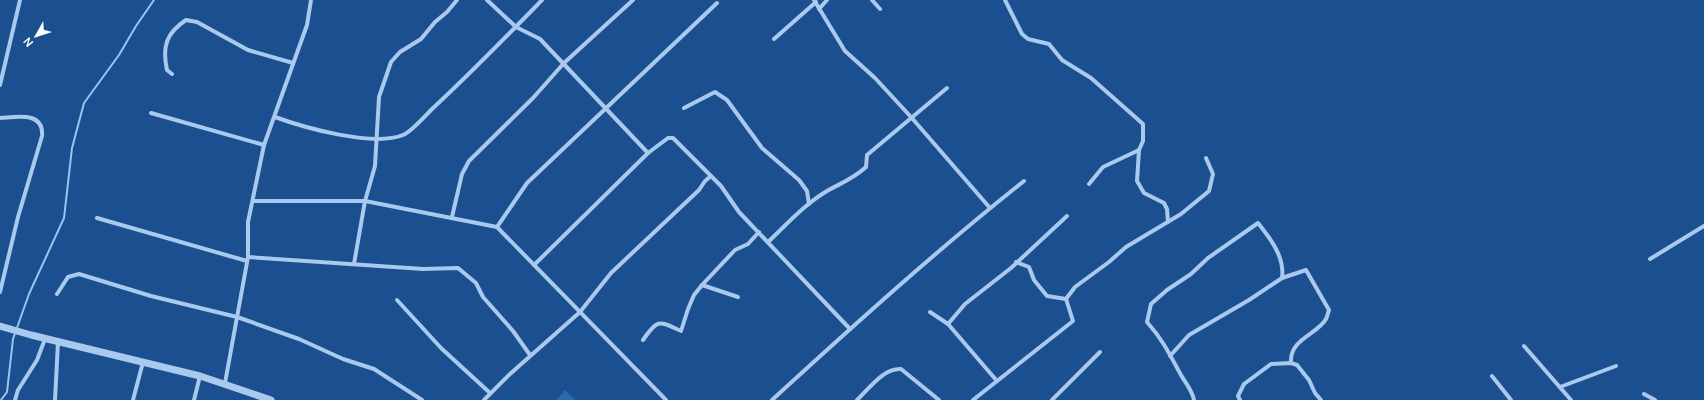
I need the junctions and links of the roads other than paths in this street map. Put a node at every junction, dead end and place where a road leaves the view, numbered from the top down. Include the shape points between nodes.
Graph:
1 (20, 0) edge
2 (311, 0) edge
3 (457, 0) edge
4 (487, 0) edge
5 (542, 0) edge
6 (633, 0) edge
7 (827, 0) edge
8 (872, 0) edge
9 (1005, 0) edge
10 (815, 1) edge
11 (717, 3) dead end
12 (880, 8) dead end
13 (819, 9) junction
14 (516, 27) junction
15 (774, 39) dead end
16 (293, 63) junction
17 (564, 64) junction
18 (172, 74) dead end
19 (0, 85) edge
20 (947, 88) dead end
21 (684, 108) dead end
22 (607, 110) junction
23 (151, 113) dead end
24 (0, 118) edge
25 (275, 118) junction
26 (911, 118) junction
27 (377, 139) junction
28 (264, 145) junction
29 (1139, 150) junction
30 (648, 153) junction
31 (1206, 158) dead end
32 (711, 176) junction
33 (1024, 181) dead end
34 (1089, 184) dead end
35 (252, 201) junction
36 (366, 201) junction
37 (809, 204) junction
38 (990, 208) junction
39 (1067, 216) dead end
40 (452, 217) junction
41 (97, 218) dead end
42 (1168, 222) junction
43 (1704, 226) edge
44 (497, 227) junction
45 (759, 232) junction
46 (768, 242) junction
47 (247, 259) junction
48 (1650, 259) dead end
49 (1016, 262) junction
50 (354, 264) junction
51 (534, 265) junction
52 (1282, 278) junction
53 (702, 285) junction
54 (0, 292) edge
55 (57, 294) dead end
56 (738, 297) dead end
57 (1066, 299) junction
58 (397, 300) dead end
59 (580, 312) junction
60 (930, 312) dead end
61 (237, 318) junction
62 (948, 324) junction
63 (3, 327) edge
64 (850, 329) junction
65 (45, 339) junction
66 (643, 340) dead end
67 (58, 342) junction
68 (1524, 346) dead end
69 (1100, 352) dead end
70 (530, 356) junction
71 (1170, 356) junction
72 (143, 362) junction
73 (1290, 363) junction
74 (1616, 366) dead end
75 (200, 376) junction
76 (1492, 376) dead end
77 (997, 381) junction
78 (225, 383) junction
79 (1560, 387) junction
80 (490, 393) junction
81 (1644, 394) dead end
82 (15, 400) edge
83 (55, 400) edge
84 (133, 400) edge
85 (194, 400) edge
86 (272, 400) edge
87 (422, 400) edge
88 (484, 400) edge
89 (666, 400) edge
90 (772, 400) edge
91 (857, 400) edge
92 (939, 400) edge
93 (973, 400) edge
94 (1052, 400) edge
95 (1194, 400) edge
96 (1240, 400) edge
97 (1321, 400) edge
98 (1511, 400) edge
99 (1571, 400) edge
100 (1655, 400) edge

1 - 19 street
2 - 16 street via 307,25
3 - 27 street via 422,39 400,52 391,62 378,97
4 - 14 street
5 - 14 street
6 - 17 street
7 - 13 street
8 - 12 street
9 - 29 street via 1022,34 1028,39 1049,44 1062,60 1092,78 1143,124 1143,141
10 - 13 street
10 - 15 street
11 - 22 street
13 - 26 street via 845,51 875,78
14 - 17 street via 540,39
14 - 27 street via 405,135
16 - 18 street via 248,50 197,22 186,20 174,28 166,42 167,70
16 - 25 street
17 - 22 street
17 - 40 street via 469,161 462,174
20 - 26 street
21 - 37 street via 715,92 727,100 762,148 799,180 807,191
22 - 30 street
22 - 44 street via 527,183
23 - 28 street
24 - 54 street via 32,117 43,128
25 - 27 street via 343,135
25 - 28 street
26 - 37 street via 867,155 866,167 854,178 827,191
26 - 38 street
27 - 36 street
28 - 35 street
29 - 34 street via 1103,167
29 - 42 street via 1137,181 1144,194 1164,203 1168,208
30 - 32 street via 668,138 673,138
30 - 51 street
31 - 42 street via 1213,174 1209,190
32 - 45 street via 739,212
32 - 59 street via 611,273
33 - 38 street
35 - 36 street
35 - 47 street via 248,222
36 - 40 street
36 - 50 street
37 - 46 street
38 - 64 street
39 - 49 street
40 - 44 street
41 - 47 street
42 - 57 street via 1126,247 1075,287
43 - 48 street
44 - 51 street
45 - 46 street
45 - 53 street via 748,244 735,250
46 - 64 street
47 - 50 street
47 - 61 street
49 - 57 street via 1029,267 1034,280 1047,296
49 - 62 street via 965,304
50 - 70 street via 423,269 458,268 476,283 483,297 513,331
51 - 59 street
52 - 71 street via 1189,335
52 - 71 street via 1283,271 1278,253 1258,223 1208,258 1151,304 1148,322 1163,340
52 - 73 street via 1306,270 1329,310 1325,320 1303,338 1290,356
53 - 56 street
53 - 66 street via 694,295 681,331 667,323 658,323
55 - 61 street via 68,277 79,274
57 - 77 street via 1073,321
58 - 80 street via 441,348
59 - 70 street
59 - 89 street
60 - 62 street
61 - 78 street
61 - 87 street via 374,369
62 - 77 street
63 - 65 street
64 - 90 street
65 - 67 street
65 - 82 street via 37,360 18,390
67 - 72 street
67 - 83 street
68 - 79 street
69 - 94 street
70 - 80 street
71 - 95 street via 1193,392
72 - 75 street
72 - 84 street
73 - 96 street via 1271,364 1244,384 1238,396
73 - 97 street via 1297,365
74 - 79 street
75 - 78 street
75 - 85 street
76 - 98 street
77 - 93 street
78 - 86 street
79 - 99 street
80 - 88 street
81 - 100 street
91 - 92 street via 883,375 894,369 901,369

